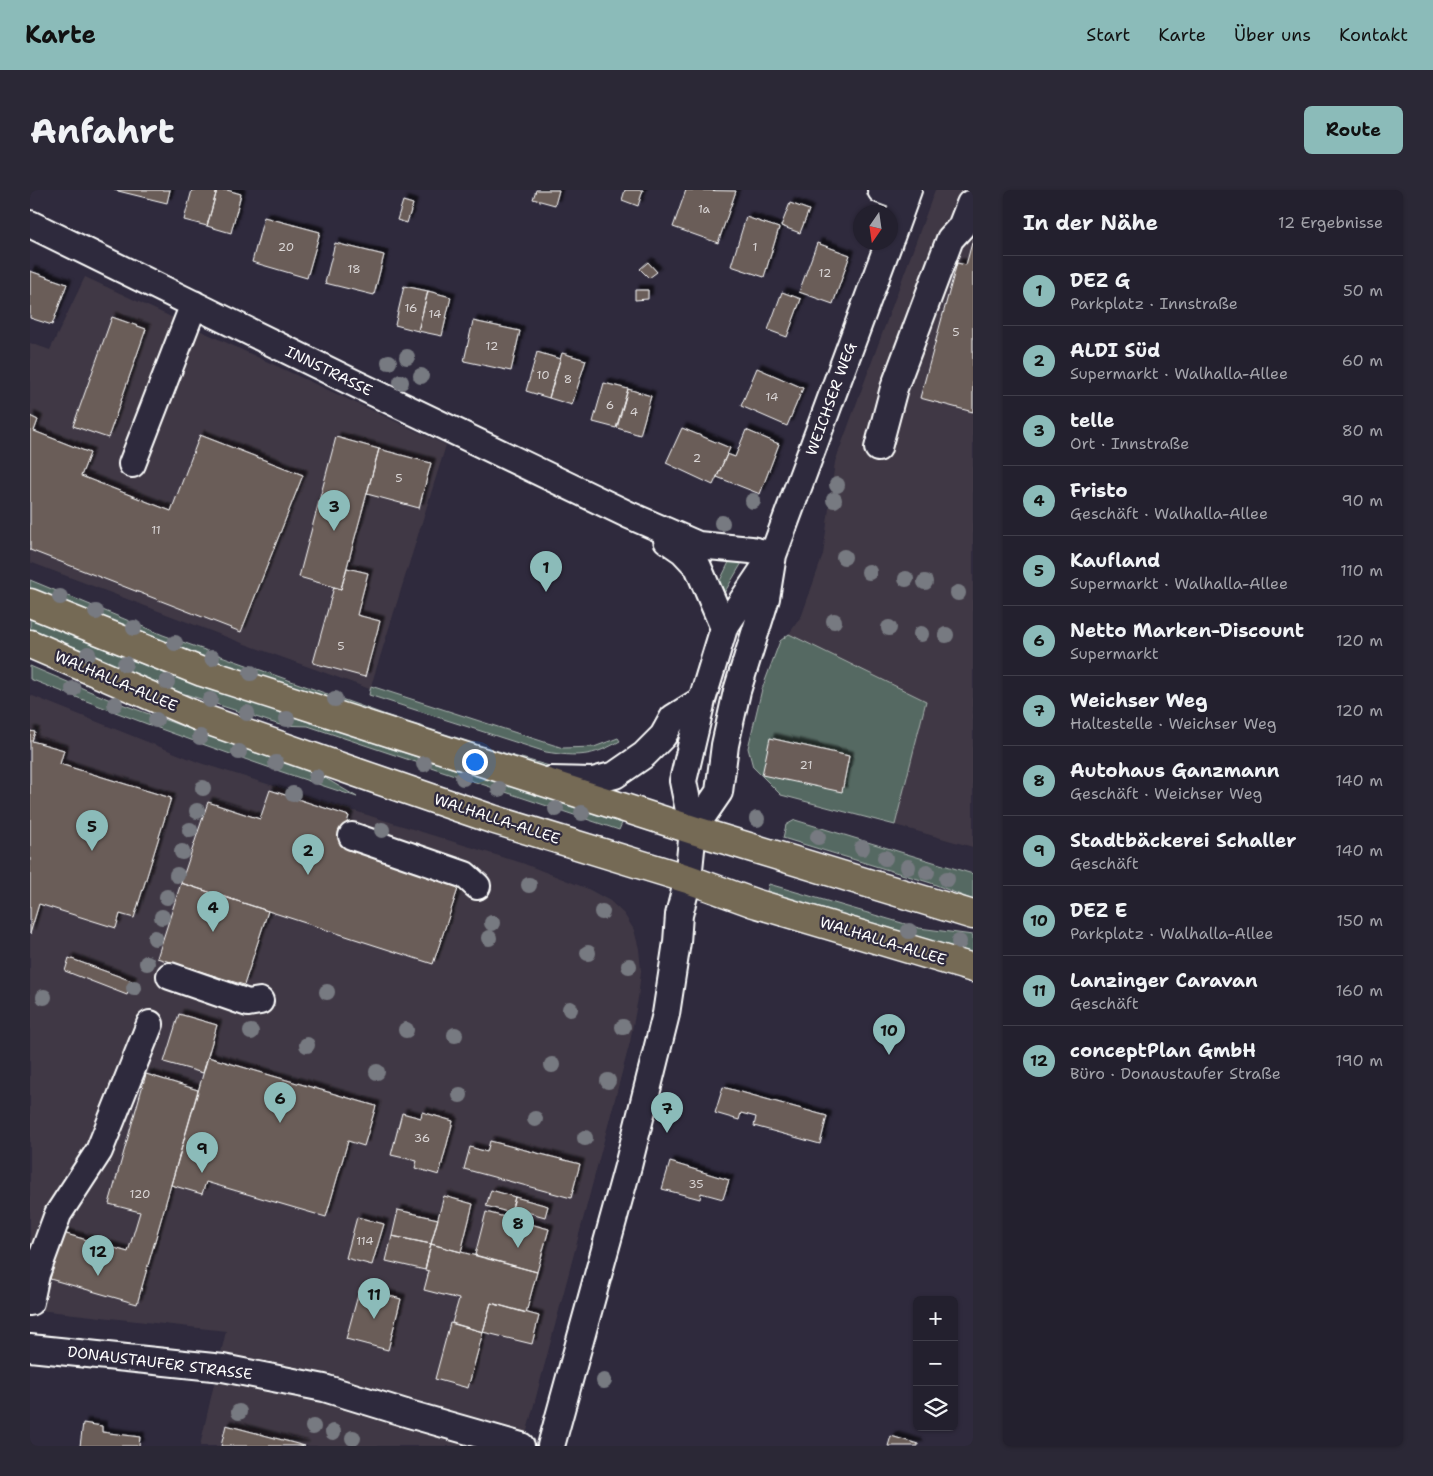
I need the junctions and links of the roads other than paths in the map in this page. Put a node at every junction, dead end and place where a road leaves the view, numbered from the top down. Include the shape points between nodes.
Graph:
1 (970, 204) dead end
2 (30, 224) edge
3 (885, 250) edge
4 (194, 304) junction
5 (878, 448) dead end
6 (132, 464) dead end
7 (629, 515) junction
8 (773, 555) junction
9 (30, 602) edge
10 (724, 628) junction
11 (30, 644) edge
12 (702, 700) junction
13 (539, 779) junction
14 (693, 830) junction
15 (352, 836) dead end
16 (688, 879) junction
17 (477, 886) dead end
18 (973, 916) edge
19 (973, 968) edge
20 (170, 976) dead end
21 (260, 1001) dead end
22 (150, 1024) dead end
23 (30, 1302) edge
24 (30, 1348) edge
25 (521, 1446) edge
26 (551, 1446) edge

1 - 5 street via 961,227 950,239 894,388
2 - 4 street, INNSTRASSE
3 - 8 street, WEICHSER WEG
4 - 6 street
4 - 7 street, INNSTRASSE
7 - 8 street, INNSTRASSE via 698,545
7 - 10 street, INNSTRASSE via 683,551 698,567
8 - 10 street, WEICHSER WEG
8 - 14 street, WEICHSER WEG via 766,598 733,709 719,792
9 - 13 main road via 202,672
10 - 12 street, WEICHSER WEG
11 - 16 main road, WALHALLA-ALLEE via 204,719 492,819
12 - 13 street via 673,718 663,736 644,755 615,775 594,781
12 - 14 street, WEICHSER WEG via 683,781
13 - 14 main road
14 - 16 street, WEICHSER WEG
14 - 18 main road
15 - 17 street via 465,875
16 - 19 main road, WALHALLA-ALLEE
16 - 26 street, WEICHSER WEG via 679,916 664,1023
20 - 21 street via 248,1003
22 - 23 street via 99,1152 58,1214 36,1274
24 - 25 street, DONAUSTAUFER STRASSE via 223,1368 315,1386

